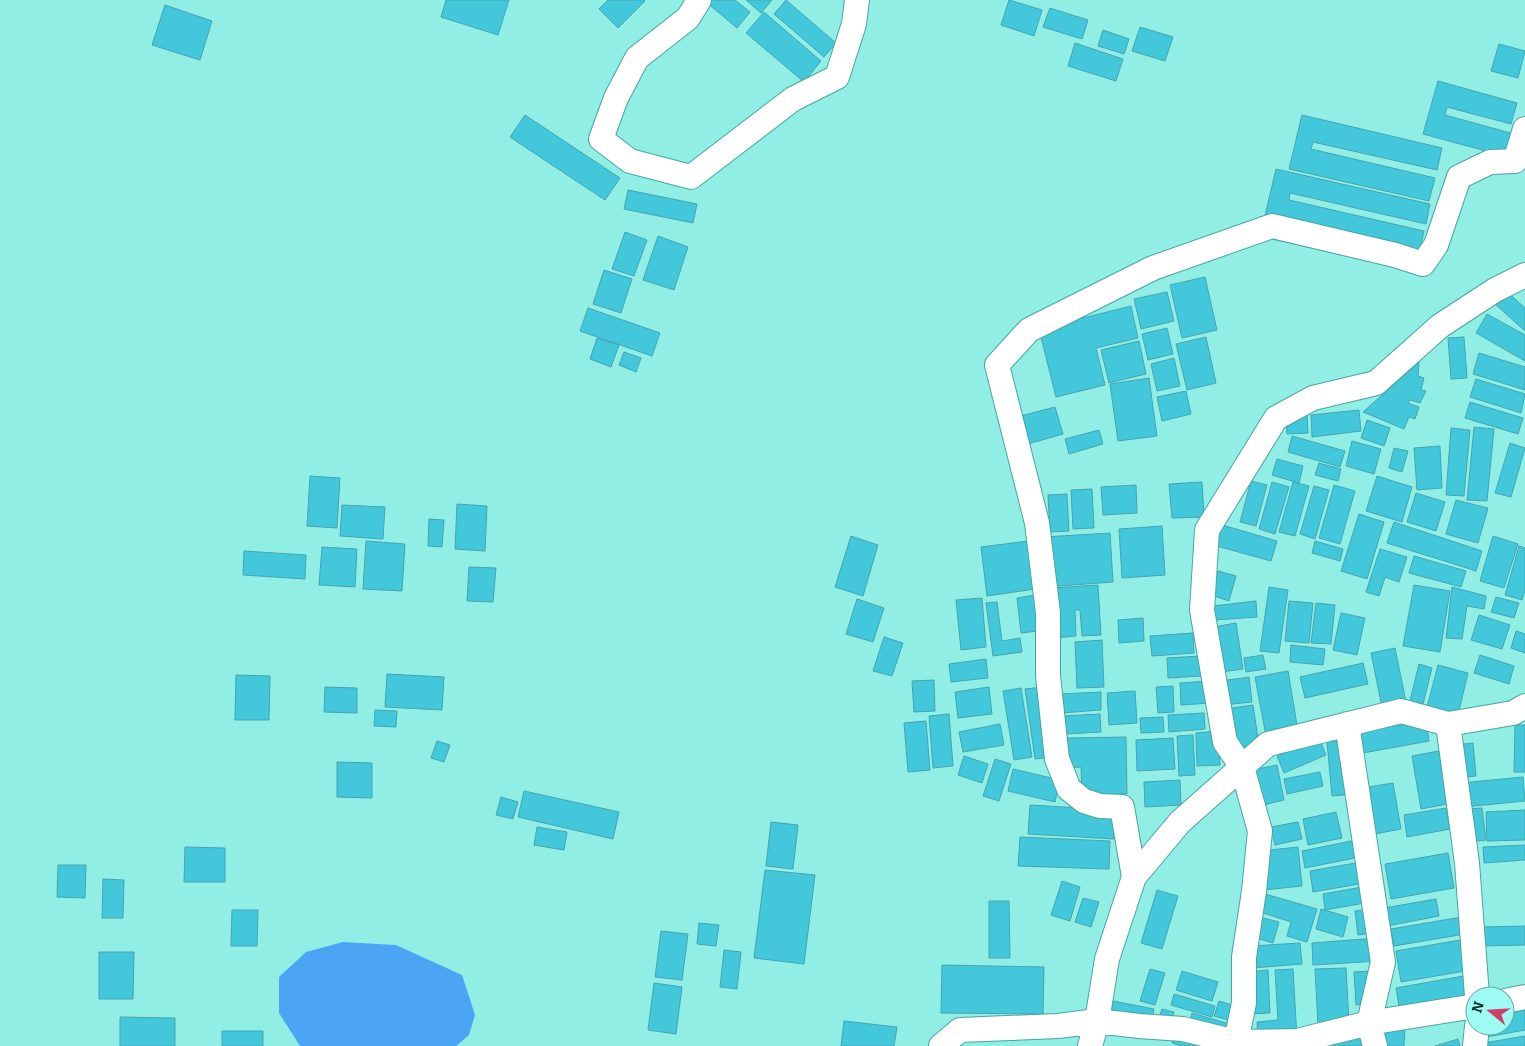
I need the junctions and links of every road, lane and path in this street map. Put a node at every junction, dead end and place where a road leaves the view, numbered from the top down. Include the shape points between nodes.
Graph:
1 (700, 0) edge
2 (857, 0) edge
3 (1525, 130) edge
4 (1525, 275) edge
5 (1525, 706) edge
6 (1347, 724) junction
7 (1448, 724) junction
8 (1242, 767) junction
9 (1134, 877) junction
10 (1476, 986) edge
11 (1465, 1008) edge
12 (1097, 1021) junction
13 (1369, 1023) junction
14 (1297, 1043) edge
15 (1235, 1044) edge
16 (941, 1046) edge
17 (1090, 1046) edge
18 (1375, 1046) edge

1 - 2 street via 688,18 637,58 616,98 601,138 630,161 691,177 793,99 837,77 854,24
3 - 9 street via 1515,161 1490,162 1459,177 1436,245 1422,264 1272,226 1153,268 1029,330 997,365 1037,523 1048,613 1048,676 1057,759 1068,789 1084,802 1122,807
4 - 8 street via 1495,290 1440,326 1376,383 1313,398 1276,418 1207,530 1202,610 1225,742
5 - 7 street via 1513,714
6 - 7 street via 1401,711
6 - 8 street via 1268,744
6 - 13 street via 1383,962
7 - 10 street via 1467,863
8 - 9 street via 1180,822
8 - 15 street via 1260,831 1244,957 1244,1003
9 - 12 street via 1107,960
11 - 13 street
12 - 15 street via 1183,1028
12 - 16 street via 960,1030
12 - 17 street
13 - 14 street
13 - 18 street
14 - 15 street

